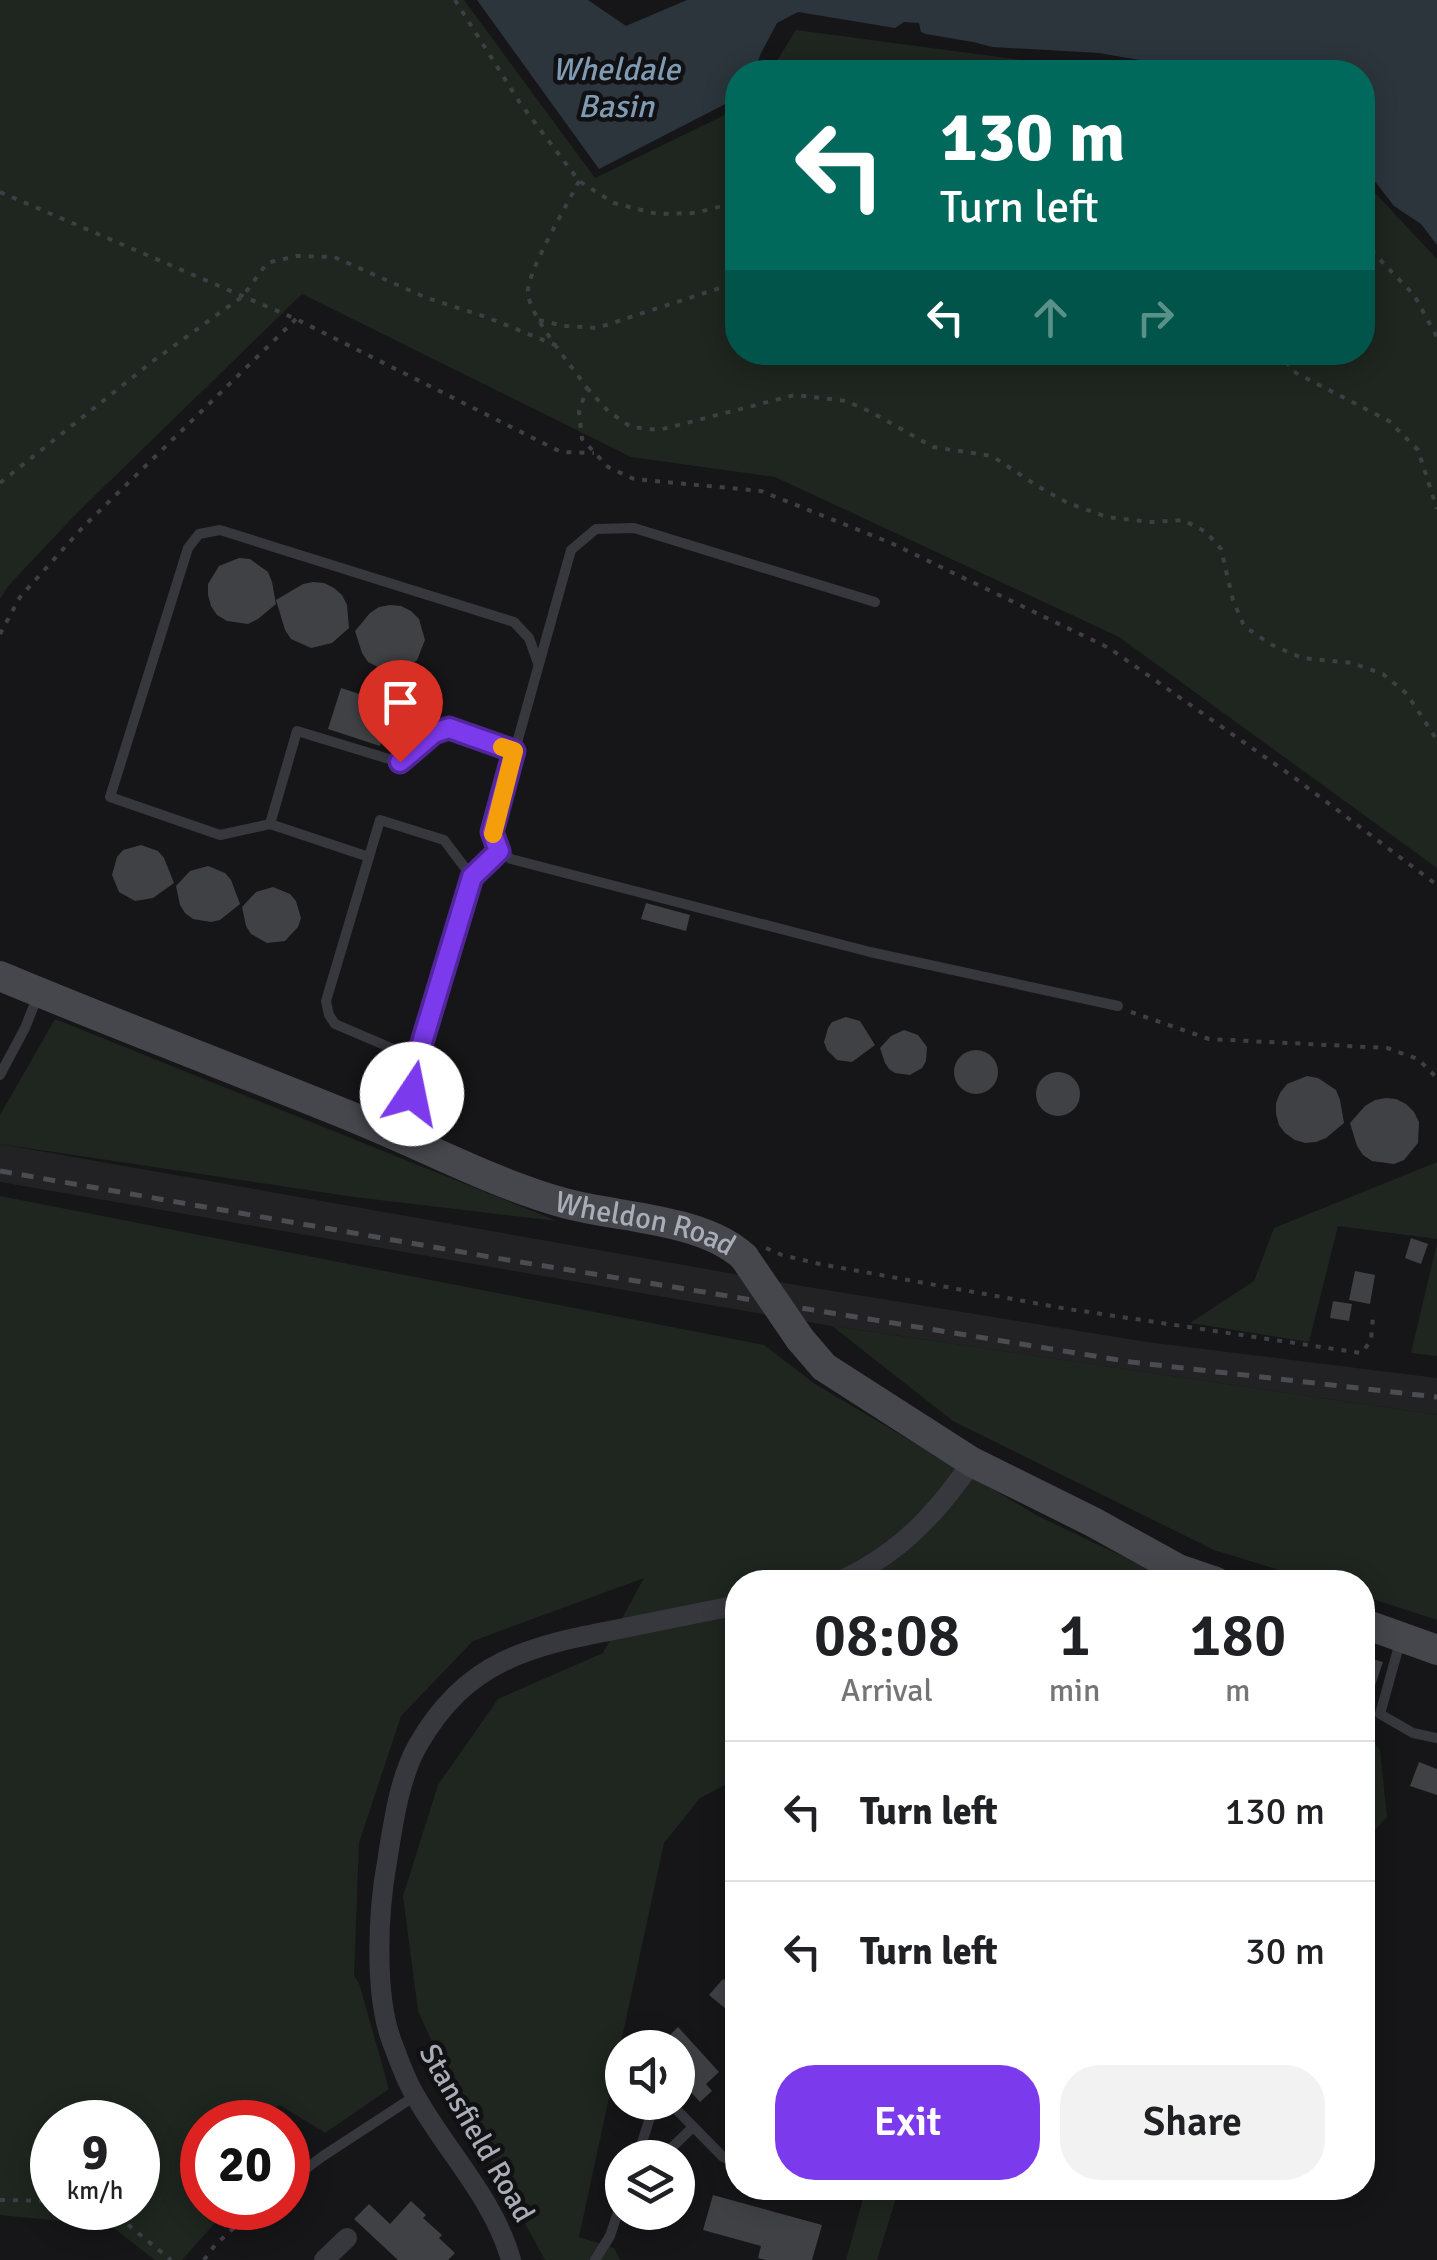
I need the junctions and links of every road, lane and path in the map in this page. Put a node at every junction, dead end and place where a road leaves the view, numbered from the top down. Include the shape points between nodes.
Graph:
1 (454, 0) edge
2 (580, 181) junction
3 (0, 192) edge
4 (725, 205) edge
5 (1375, 254) edge
6 (725, 286) edge
7 (243, 296) junction
8 (296, 319) junction
9 (539, 320) junction
10 (1437, 337) edge
11 (558, 346) junction
12 (1288, 365) edge
13 (587, 388) junction
14 (594, 452) junction
15 (0, 483) edge
16 (1437, 509) edge
17 (875, 602) dead end
18 (0, 634) edge
19 (538, 663) junction
20 (1437, 740) edge
21 (514, 751) junction
22 (270, 824) junction
23 (499, 851) junction
24 (369, 856) junction
25 (472, 877) junction
26 (1437, 885) edge
27 (0, 976) edge
28 (39, 992) junction
29 (1118, 1006) joint
30 (417, 1059) junction
31 (0, 1075) edge
32 (1437, 1078) edge
33 (394, 1135) junction
34 (752, 1251) junction
35 (1373, 1316) dead end
36 (972, 1462) junction
37 (862, 1570) edge
38 (1181, 1570) edge
39 (725, 1608) edge
40 (1375, 1627) edge
41 (1402, 1636) junction
42 (1437, 1650) edge
43 (1437, 1738) edge
44 (414, 2096) junction
45 (686, 2120) edge
46 (693, 2127) junction
47 (680, 2140) edge
48 (725, 2158) edge
49 (310, 2162) edge
50 (0, 2200) edge
51 (30, 2201) edge
52 (135, 2230) edge
53 (231, 2230) edge
54 (612, 2230) edge
55 (347, 2238) dead end
56 (171, 2260) edge
57 (204, 2260) edge
58 (324, 2260) edge
59 (511, 2260) edge
60 (595, 2260) edge

1 - 2 path
2 - 4 path via 614,203 657,214
2 - 9 path via 526,292
3 - 7 path
5 - 10 path via 1414,295
6 - 9 path via 597,328
7 - 8 path
7 - 11 path via 266,262 334,257
7 - 15 path
8 - 14 path via 561,452
8 - 18 path via 83,526 20,598
9 - 11 path
11 - 13 path
12 - 16 path via 1389,421 1418,450
13 - 14 path via 579,412 582,438
13 - 20 path via 631,428 659,430 795,395 846,401 932,447 992,456 1038,487 1094,512 1183,520 1221,549 1244,626 1302,658 1382,674 1407,694
14 - 26 path via 634,480 761,490 891,543 1109,648
17 - 19 lane via 634,528 596,529 571,550
19 - 21 lane
19 - 22 lane via 514,622 220,530 200,534 188,548 110,797 220,835
21 - 22 lane via 449,728 400,762 298,731
21 - 23 lane via 492,832
22 - 24 lane
23 - 25 lane
23 - 29 lane via 870,952
24 - 25 lane via 380,820 444,840
24 - 30 lane via 330,982 329,1014 336,1024
25 - 30 lane
27 - 28 street, Wheldon Road
28 - 31 lane
28 - 33 street, Wheldon Road
29 - 32 path via 1209,1039 1387,1048 1418,1059
30 - 33 lane via 412,1094
33 - 34 street, Wheldon Road via 534,1194 695,1230
34 - 35 path via 1062,1308 1361,1352 1371,1341
34 - 36 street, Wheldon Road, bridge via 800,1338 824,1367
36 - 37 street via 922,1526
36 - 38 street, Wheldon Road
39 - 44 street, Stansfield Road via 512,1656 474,1678 417,1747 396,1805 386,1862 379,1973 390,2037
40 - 41 street
41 - 42 street
41 - 43 lane via 1380,1714
44 - 49 lane
44 - 59 street, Stansfield Road via 481,2195
45 - 46 lane
46 - 47 lane
46 - 48 lane
50 - 51 path
52 - 56 path
53 - 57 path
54 - 60 lane
55 - 58 street

